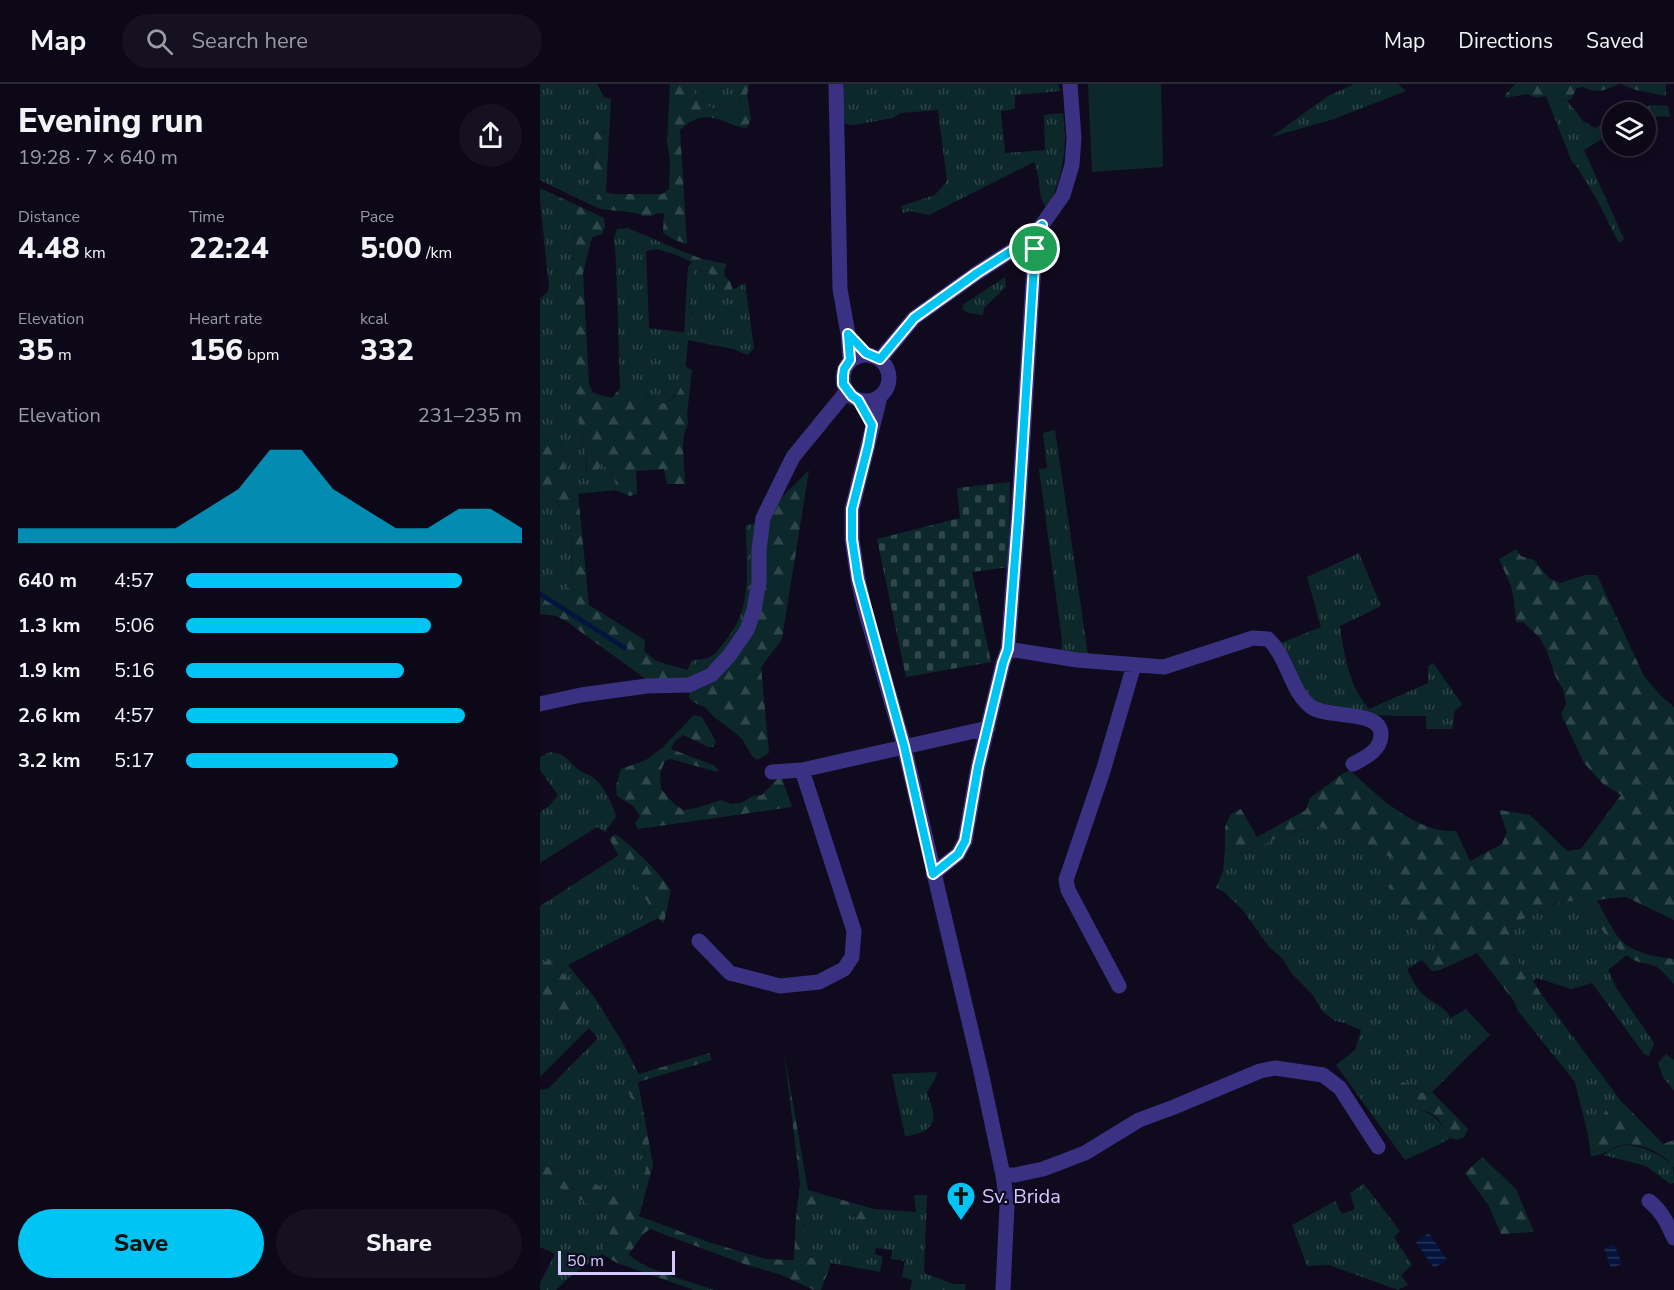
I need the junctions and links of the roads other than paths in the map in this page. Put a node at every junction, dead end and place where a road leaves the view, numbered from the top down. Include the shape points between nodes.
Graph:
1 (837, 84) edge
2 (1070, 84) edge
3 (1042, 225) junction
4 (848, 334) junction
5 (873, 356) junction
6 (850, 360) junction
7 (853, 395) junction
8 (879, 397) junction
9 (872, 425) junction
10 (1008, 649) junction
11 (1134, 665) junction
12 (540, 704) edge
13 (988, 728) junction
14 (904, 746) junction
15 (1353, 764) dead end
16 (802, 770) junction
17 (772, 772) dead end
18 (933, 874) junction
19 (699, 941) dead end
20 (1119, 986) dead end
21 (1378, 1147) dead end
22 (1003, 1175) junction
23 (1649, 1201) dead end
24 (1674, 1238) edge
25 (1002, 1290) edge

1 - 4 street via 840,289
2 - 3 street via 1072,165 1063,195
3 - 5 street via 1016,248 914,318
3 - 10 street via 1035,249
4 - 5 street
4 - 6 street
5 - 6 street
5 - 8 street via 885,364 890,378
6 - 7 street via 844,369 843,384
7 - 8 street via 873,400
7 - 9 street
7 - 12 street via 793,457 763,518 759,582 747,630 711,675 689,685 647,686
8 - 9 street
9 - 14 street via 852,509 852,539 864,606
10 - 11 street
10 - 13 street
11 - 15 street via 1164,667 1253,638 1268,639 1302,698 1312,708 1378,724 1382,732 1380,742 1373,752
11 - 20 street via 1066,880
13 - 14 street
13 - 18 street via 965,841 958,854
14 - 16 street
14 - 18 street
16 - 17 street
16 - 19 street via 854,930 852,957 844,969 819,982 780,986 730,973
18 - 22 street
21 - 22 street via 1340,1088 1323,1076 1275,1068 1139,1120 1085,1153 1043,1169
22 - 25 street via 1007,1206
23 - 24 street via 1666,1219

